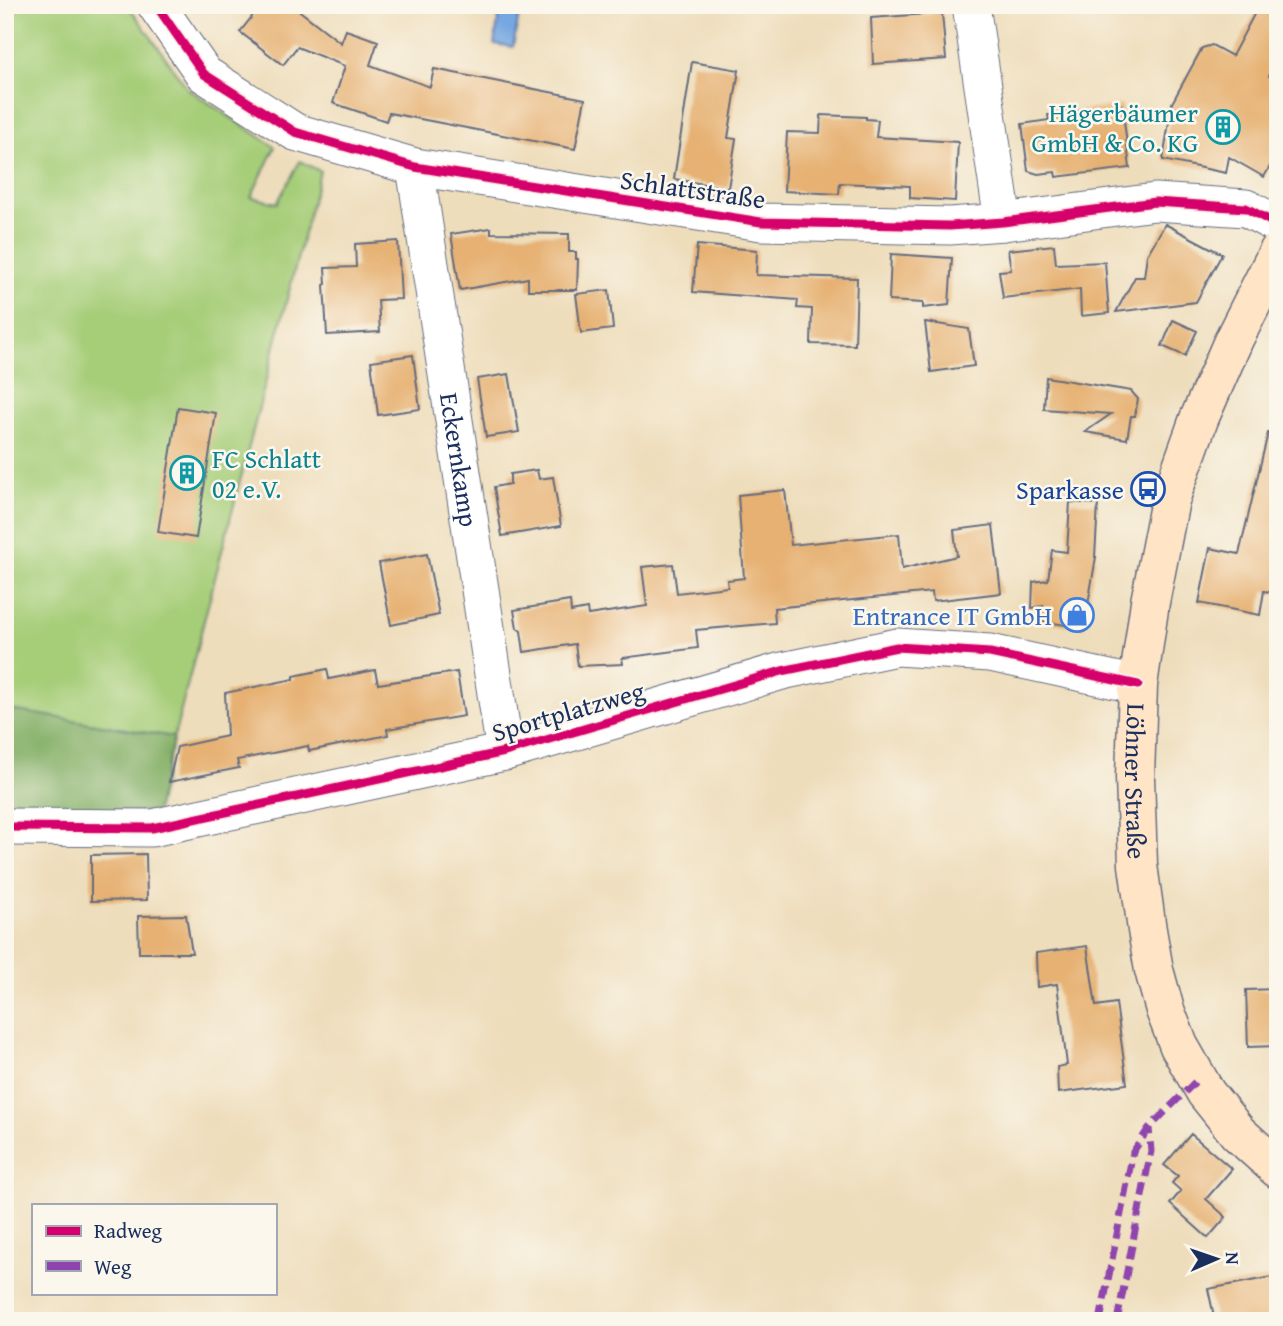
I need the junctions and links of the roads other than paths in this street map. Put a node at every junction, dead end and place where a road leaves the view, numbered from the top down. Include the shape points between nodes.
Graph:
1 (156, 5) edge
2 (971, 5) edge
3 (415, 167) junction
4 (1003, 222) junction
5 (1278, 225) edge
6 (1278, 252) edge
7 (1138, 685) junction
8 (505, 752) junction
9 (5, 827) edge
10 (1278, 1169) edge

1 - 3 street, Schlattstraße via 204,74 295,132
2 - 4 street
3 - 4 street, Schlattstraße via 761,222 950,226
3 - 8 street, Eckernkamp
4 - 5 street, Schlattstraße via 1155,202 1246,208
6 - 7 main road, Löhner Straße via 1199,419 1170,500
7 - 8 street, Sportplatzweg via 990,653 897,647 782,671
7 - 10 main road, Löhner Straße via 1138,865 1165,1010 1206,1093 1238,1133
8 - 9 street, Sportplatzweg via 152,828

